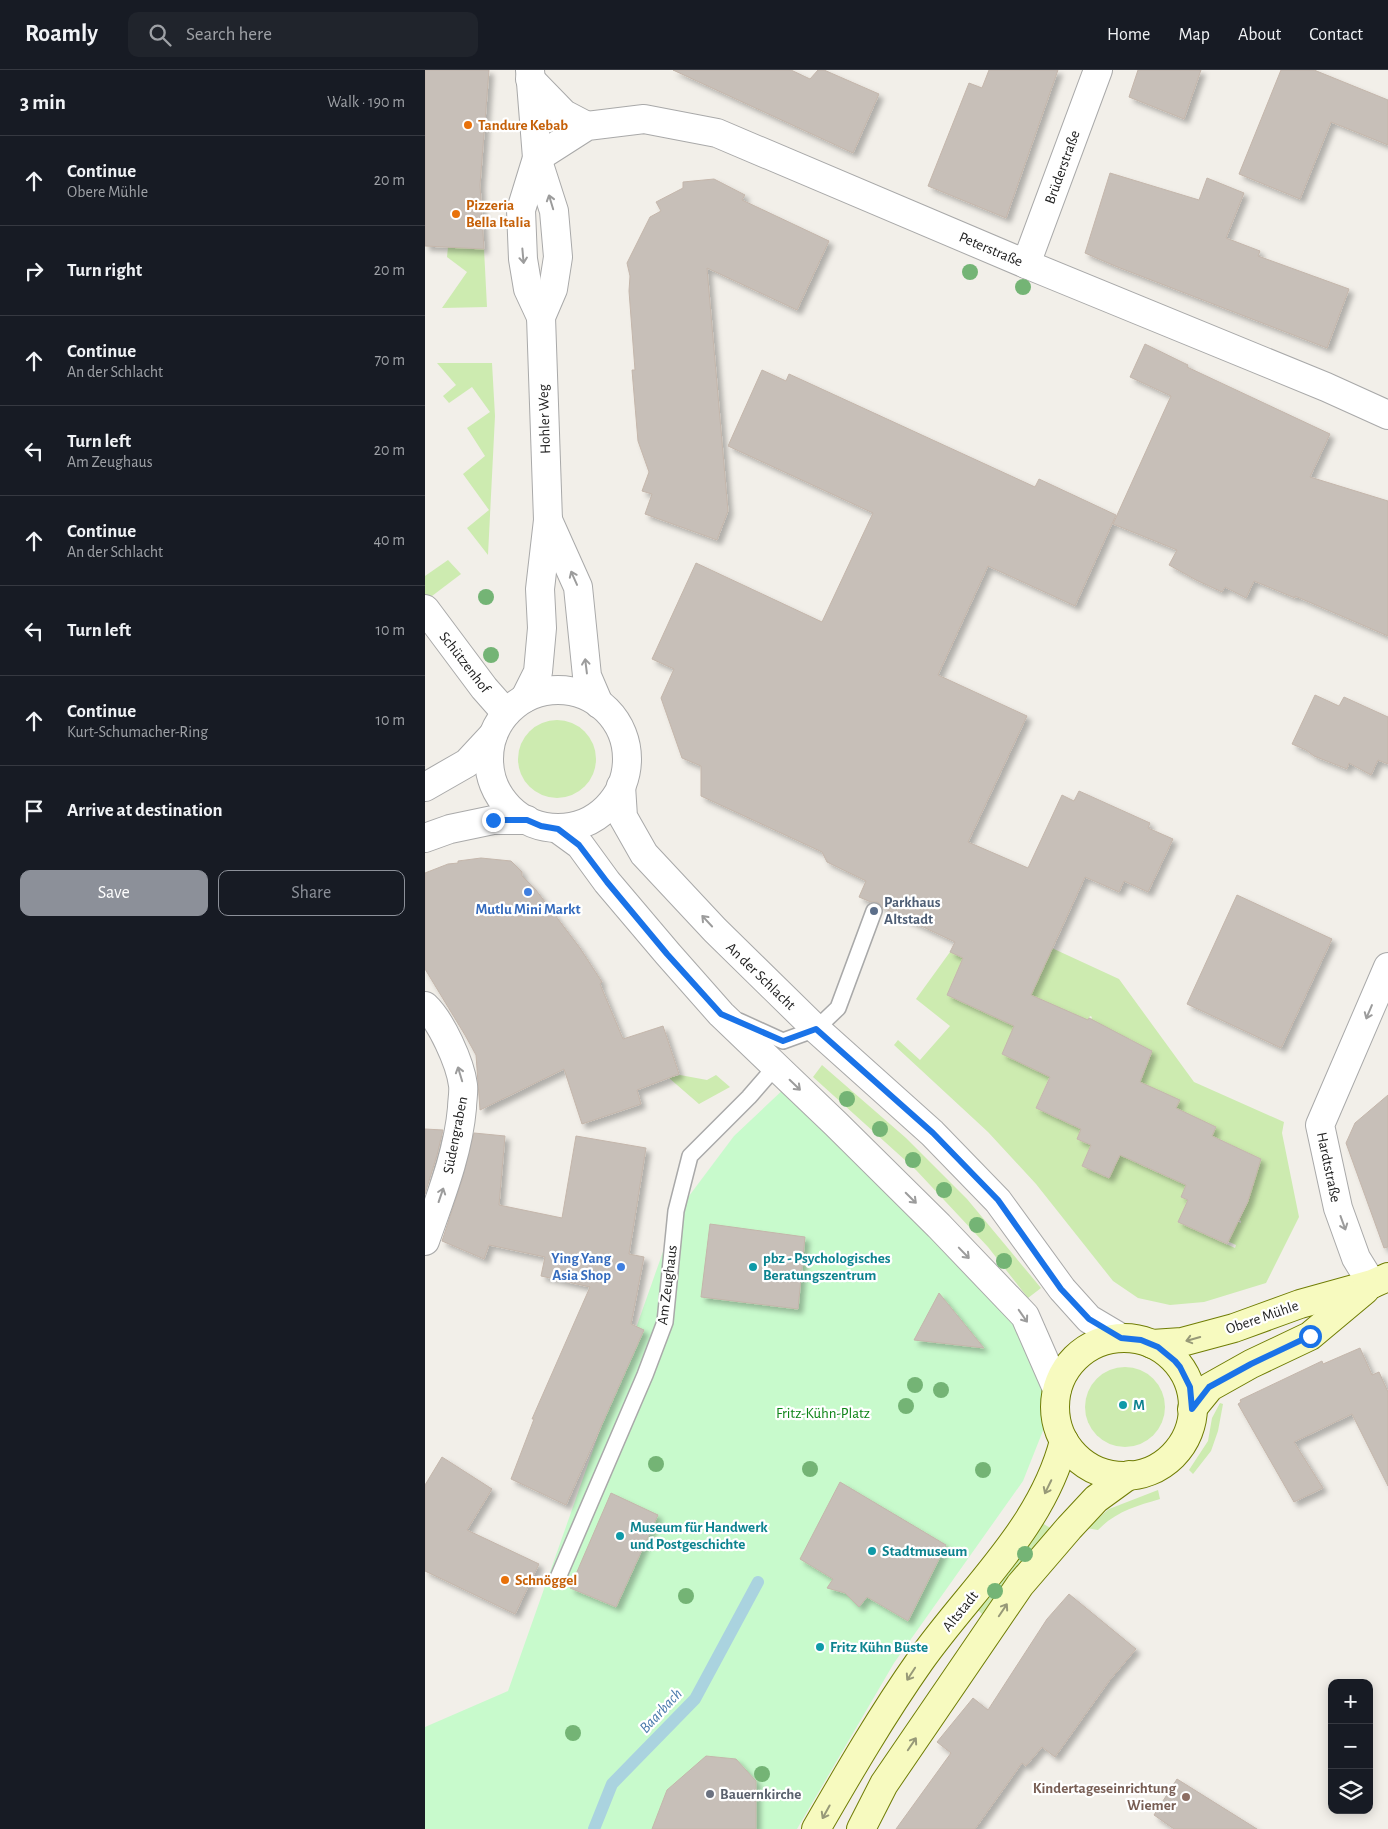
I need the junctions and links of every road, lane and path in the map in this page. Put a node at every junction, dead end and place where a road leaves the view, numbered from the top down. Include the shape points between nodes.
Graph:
1 (1098, 70) edge
2 (530, 75) edge
3 (587, 126) junction
4 (537, 158) junction
5 (1026, 264) junction
6 (1388, 415) edge
7 (548, 520) junction
8 (425, 610) edge
9 (599, 704) junction
10 (508, 715) junction
11 (621, 786) junction
12 (425, 787) edge
13 (527, 820) junction
14 (558, 829) junction
15 (425, 838) edge
16 (874, 911) dead end
17 (1388, 967) edge
18 (425, 1006) edge
19 (721, 1014) junction
20 (816, 1029) junction
21 (776, 1066) junction
22 (425, 1241) edge
23 (1380, 1281) edge
24 (1121, 1338) junction
25 (1152, 1344) junction
26 (1057, 1389) junction
27 (1192, 1409) junction
28 (1064, 1441) junction
29 (1129, 1475) junction
30 (557, 1580) dead end
31 (817, 1829) edge
32 (861, 1829) edge

1 - 5 street, Brüderstraße
2 - 3 street via 564,114
2 - 4 street, Hohler Weg
3 - 4 street, Peterstraße
3 - 5 street, Peterstraße via 644,119 717,133
4 - 7 street, Hohler Weg via 554,211 558,257 553,289 541,317
5 - 6 street, Peterstraße
9 -> 7 street, Hohler Weg via 587,676 578,587
7 - 10 street, Hohler Weg via 540,589 542,628 538,672
8 - 10 street, Schützenhof
9 - 10 street via 581,694 559,690 542,693
9 - 11 street via 616,722 622,736 625,766
10 - 12 street via 467,763
10 - 13 street via 489,766 491,781 508,807
11 - 14 street via 605,811 592,820 575,828
20 -> 11 street, An der Schlacht via 715,930 644,854 623,817
13 - 14 street
13 - 15 street via 493,820
14 - 19 street via 579,845 667,954
16 - 20 lane via 838,1008
17 -> 23 street, Hardtstraße via 1320,1125 1338,1208 1356,1258
22 -> 18 street, Südengraben via 448,1177 461,1119 464,1085 443,1032
19 - 20 lane via 783,1041
19 - 21 street
20 - 24 street, An der Schlacht via 933,1133 998,1200 1061,1289 1089,1319
21 -> 26 street via 939,1226 1025,1316
21 - 30 lane, Am Zeughaus via 690,1156 675,1211 665,1322
23 -> 25 main road, Obere Mühle via 1300,1304 1234,1328 1182,1342
23 - 27 main road via 1310,1336 1209,1387
24 - 25 main road
24 - 26 main road via 1099,1342 1081,1353 1066,1369
25 - 27 main road via 1180,1367 1190,1387
26 - 28 main road via 1056,1416
27 - 29 main road via 1190,1425 1179,1448 1151,1470
28 - 29 main road via 1088,1466 1112,1475
28 -> 31 main road, Altstadt via 1058,1465 1039,1504 1005,1554 920,1660 852,1766
32 -> 29 main road via 884,1784 1020,1585 1089,1506

